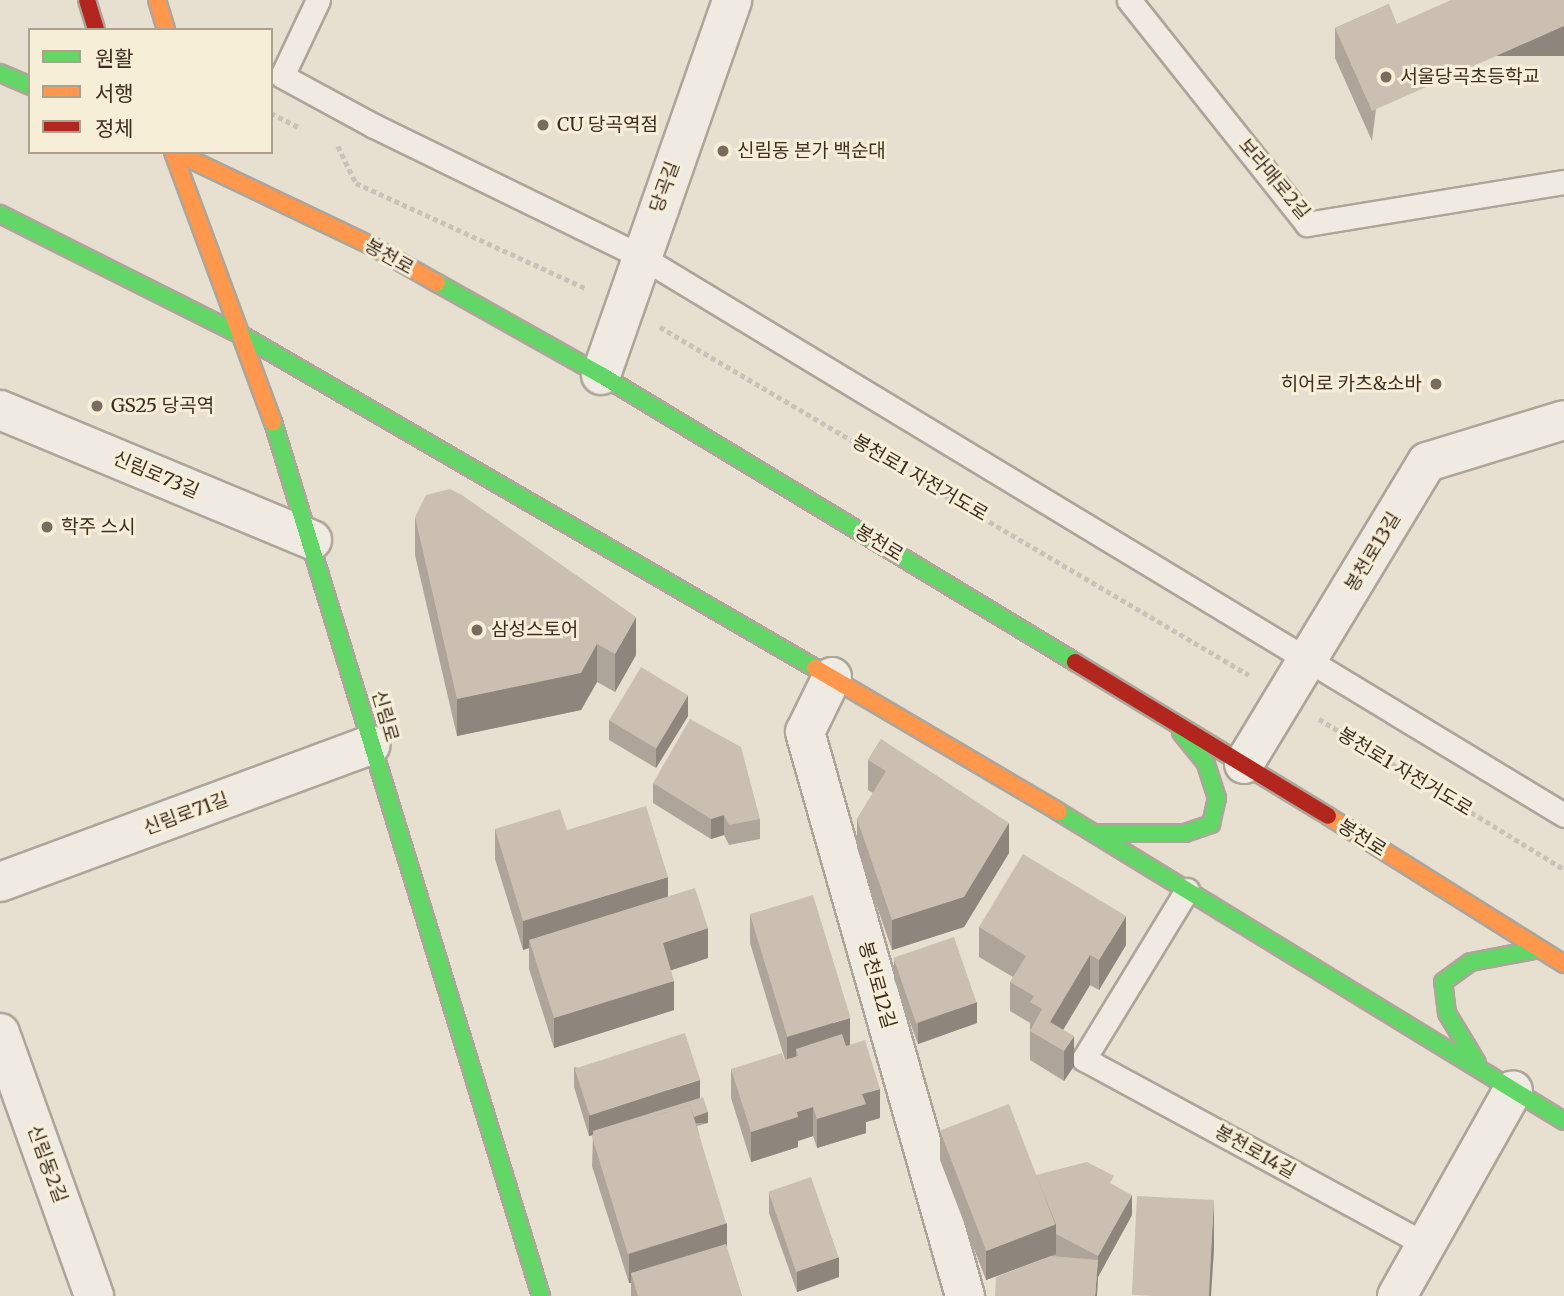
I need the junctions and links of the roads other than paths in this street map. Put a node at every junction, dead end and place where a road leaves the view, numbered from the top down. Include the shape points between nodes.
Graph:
1 (87, 0) edge
2 (157, 0) edge
3 (318, 0) edge
4 (732, 0) edge
5 (1129, 0) edge
6 (95, 28) edge
7 (165, 28) edge
8 (0, 73) edge
9 (28, 85) edge
10 (175, 154) edge
11 (178, 154) edge
12 (1564, 183) edge
13 (0, 214) edge
14 (640, 256) junction
15 (245, 337) junction
16 (601, 375) junction
17 (0, 410) edge
18 (1564, 421) edge
19 (312, 540) junction
20 (1309, 661) junction
21 (832, 677) junction
22 (1172, 721) junction
23 (371, 745) junction
24 (1244, 764) junction
25 (1564, 815) edge
26 (1095, 833) junction
27 (0, 882) edge
28 (1187, 890) junction
29 (1539, 949) junction
30 (1564, 964) edge
31 (0, 1033) edge
32 (1498, 1081) junction
33 (1564, 1121) edge
34 (1426, 1245) junction
35 (94, 1296) edge
36 (541, 1296) edge
37 (965, 1296) edge
38 (1397, 1296) edge

1 - 6 main road
2 - 7 main road
3 - 14 lane via 282,76
4 - 14 street, 당곡길
5 - 12 lane, 보라매로2길 via 1307,224
8 - 9 main road
10 - 15 main road, 신림로
11 - 16 main road, 봉천로 via 370,245
13 - 15 main road
14 - 16 street, 당곡길
14 - 20 lane
15 - 19 main road, 신림로
15 - 21 main road
16 - 22 main road, 봉천로
17 - 19 street, 신림로73길
18 - 20 street, 봉천로13길 via 1427,462
19 - 23 main road, 신림로
20 - 24 street, 봉천로13길
20 - 25 lane
21 - 26 main road
21 - 37 street, 봉천로12길 via 805,732
22 - 24 main road, 봉천로
22 - 26 main road via 1205,762 1217,798 1211,824 1176,834
23 - 27 street, 신림로71길
23 - 36 main road, 신림로
24 - 29 main road, 봉천로
26 - 28 main road
28 - 32 main road
28 - 34 lane, 봉천로14길 via 1084,1059
29 - 30 main road, 봉천로
29 - 32 main road via 1471,962 1443,982 1447,1013
31 - 35 street, 신림동2길
32 - 33 main road
32 - 34 street
34 - 38 street

